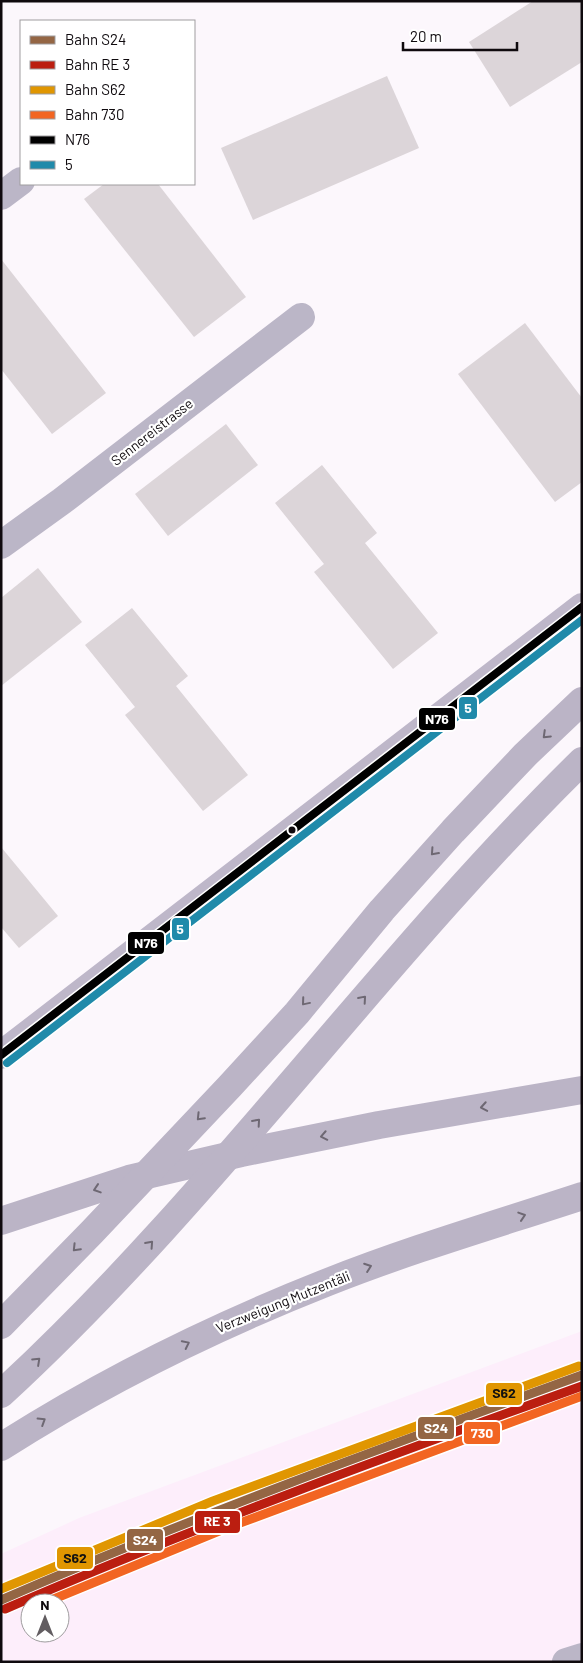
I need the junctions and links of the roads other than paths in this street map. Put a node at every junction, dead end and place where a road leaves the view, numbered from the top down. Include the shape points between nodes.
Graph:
1 (20, 182) edge
2 (1, 196) edge
3 (301, 317) dead end
4 (1, 545) edge
5 (582, 607) edge
6 (582, 701) edge
7 (582, 761) edge
8 (1, 1055) edge
9 (582, 1090) edge
10 (582, 1196) edge
11 (1, 1220) edge
12 (1, 1325) edge
13 (1, 1394) edge
14 (1, 1447) edge
15 (582, 1657) edge
16 (566, 1662) edge

1 - 2 street
3 - 4 street, Sennereistrasse
5 - 8 main road
6 -> 12 highway via 460,824 230,1086
13 -> 7 highway via 48,1352 124,1272 473,874
9 -> 11 highway via 379,1125 222,1157 129,1179
14 -> 10 highway, Verzweigung Mutzentäli via 104,1385 266,1307 393,1258
15 - 16 street

